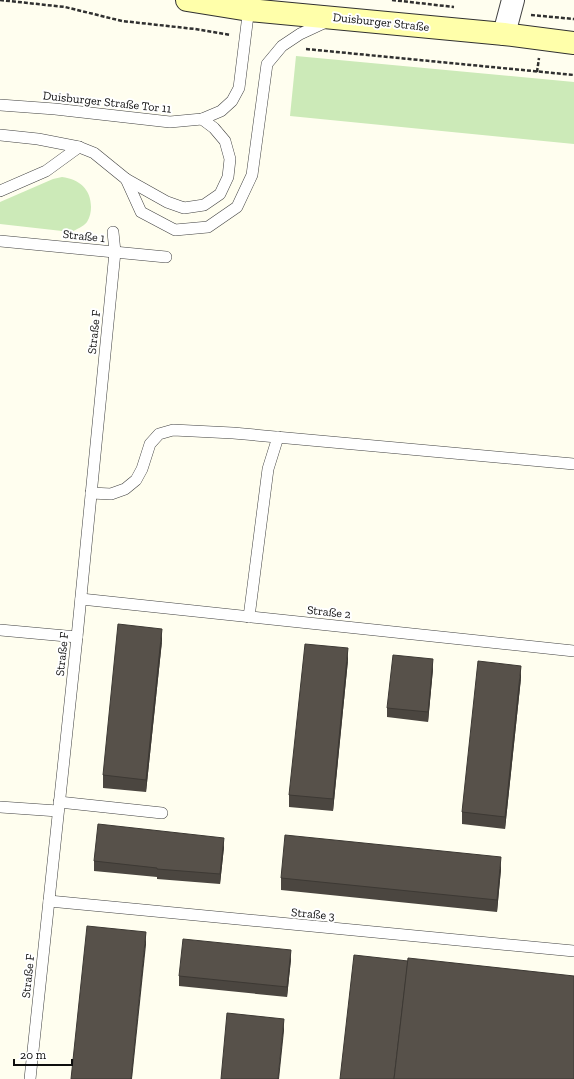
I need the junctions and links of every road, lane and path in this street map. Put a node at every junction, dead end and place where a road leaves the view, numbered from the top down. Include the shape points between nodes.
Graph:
1 (187, 0) edge
2 (513, 0) edge
3 (249, 5) edge
4 (334, 18) junction
5 (504, 34) junction
6 (574, 43) edge
7 (0, 105) edge
8 (202, 119) junction
9 (0, 135) edge
10 (79, 147) junction
11 (126, 179) junction
12 (0, 191) edge
13 (113, 232) dead end
14 (0, 241) edge
15 (115, 252) junction
16 (166, 257) dead end
17 (278, 437) junction
18 (574, 464) edge
19 (91, 493) junction
20 (81, 599) junction
21 (249, 617) junction
22 (0, 630) edge
23 (77, 637) junction
24 (574, 651) edge
25 (0, 806) edge
26 (59, 807) junction
27 (162, 813) dead end
28 (49, 901) junction
29 (574, 951) edge
30 (30, 1079) edge

1 - 3 main road, Duisburger Straße
2 - 5 street
3 - 4 main road, Duisburger Straße
3 - 8 lane, Duisburger Straße Tor 11 via 239,88 232,101 221,111
4 - 5 main road, Duisburger Straße
4 - 11 lane via 300,34 282,46 267,64 252,175 238,207 208,227 175,230 141,212
5 - 6 main road, Duisburger Straße
7 - 8 lane, Duisburger Straße Tor 11 via 170,122
8 - 11 lane via 214,128 224,141 230,159 228,178 220,194 204,205 184,208 167,202
9 - 10 lane
10 - 11 lane via 94,153
10 - 12 lane via 46,171
13 - 15 lane, Straße F
14 - 15 lane, Straße 1
15 - 16 lane, Straße 1
15 - 19 lane, Straße F
17 - 18 lane
17 - 19 lane via 173,430 159,434 150,444 136,480 126,489 111,494
17 - 21 lane via 268,469
19 - 20 lane, Straße F
20 - 21 lane, Straße 2
20 - 23 lane, Straße F
21 - 24 lane, Straße 2
22 - 23 lane
23 - 26 lane, Straße F
25 - 26 lane
26 - 27 lane
26 - 28 lane, Straße F
28 - 29 lane, Straße 3
28 - 30 lane, Straße F

